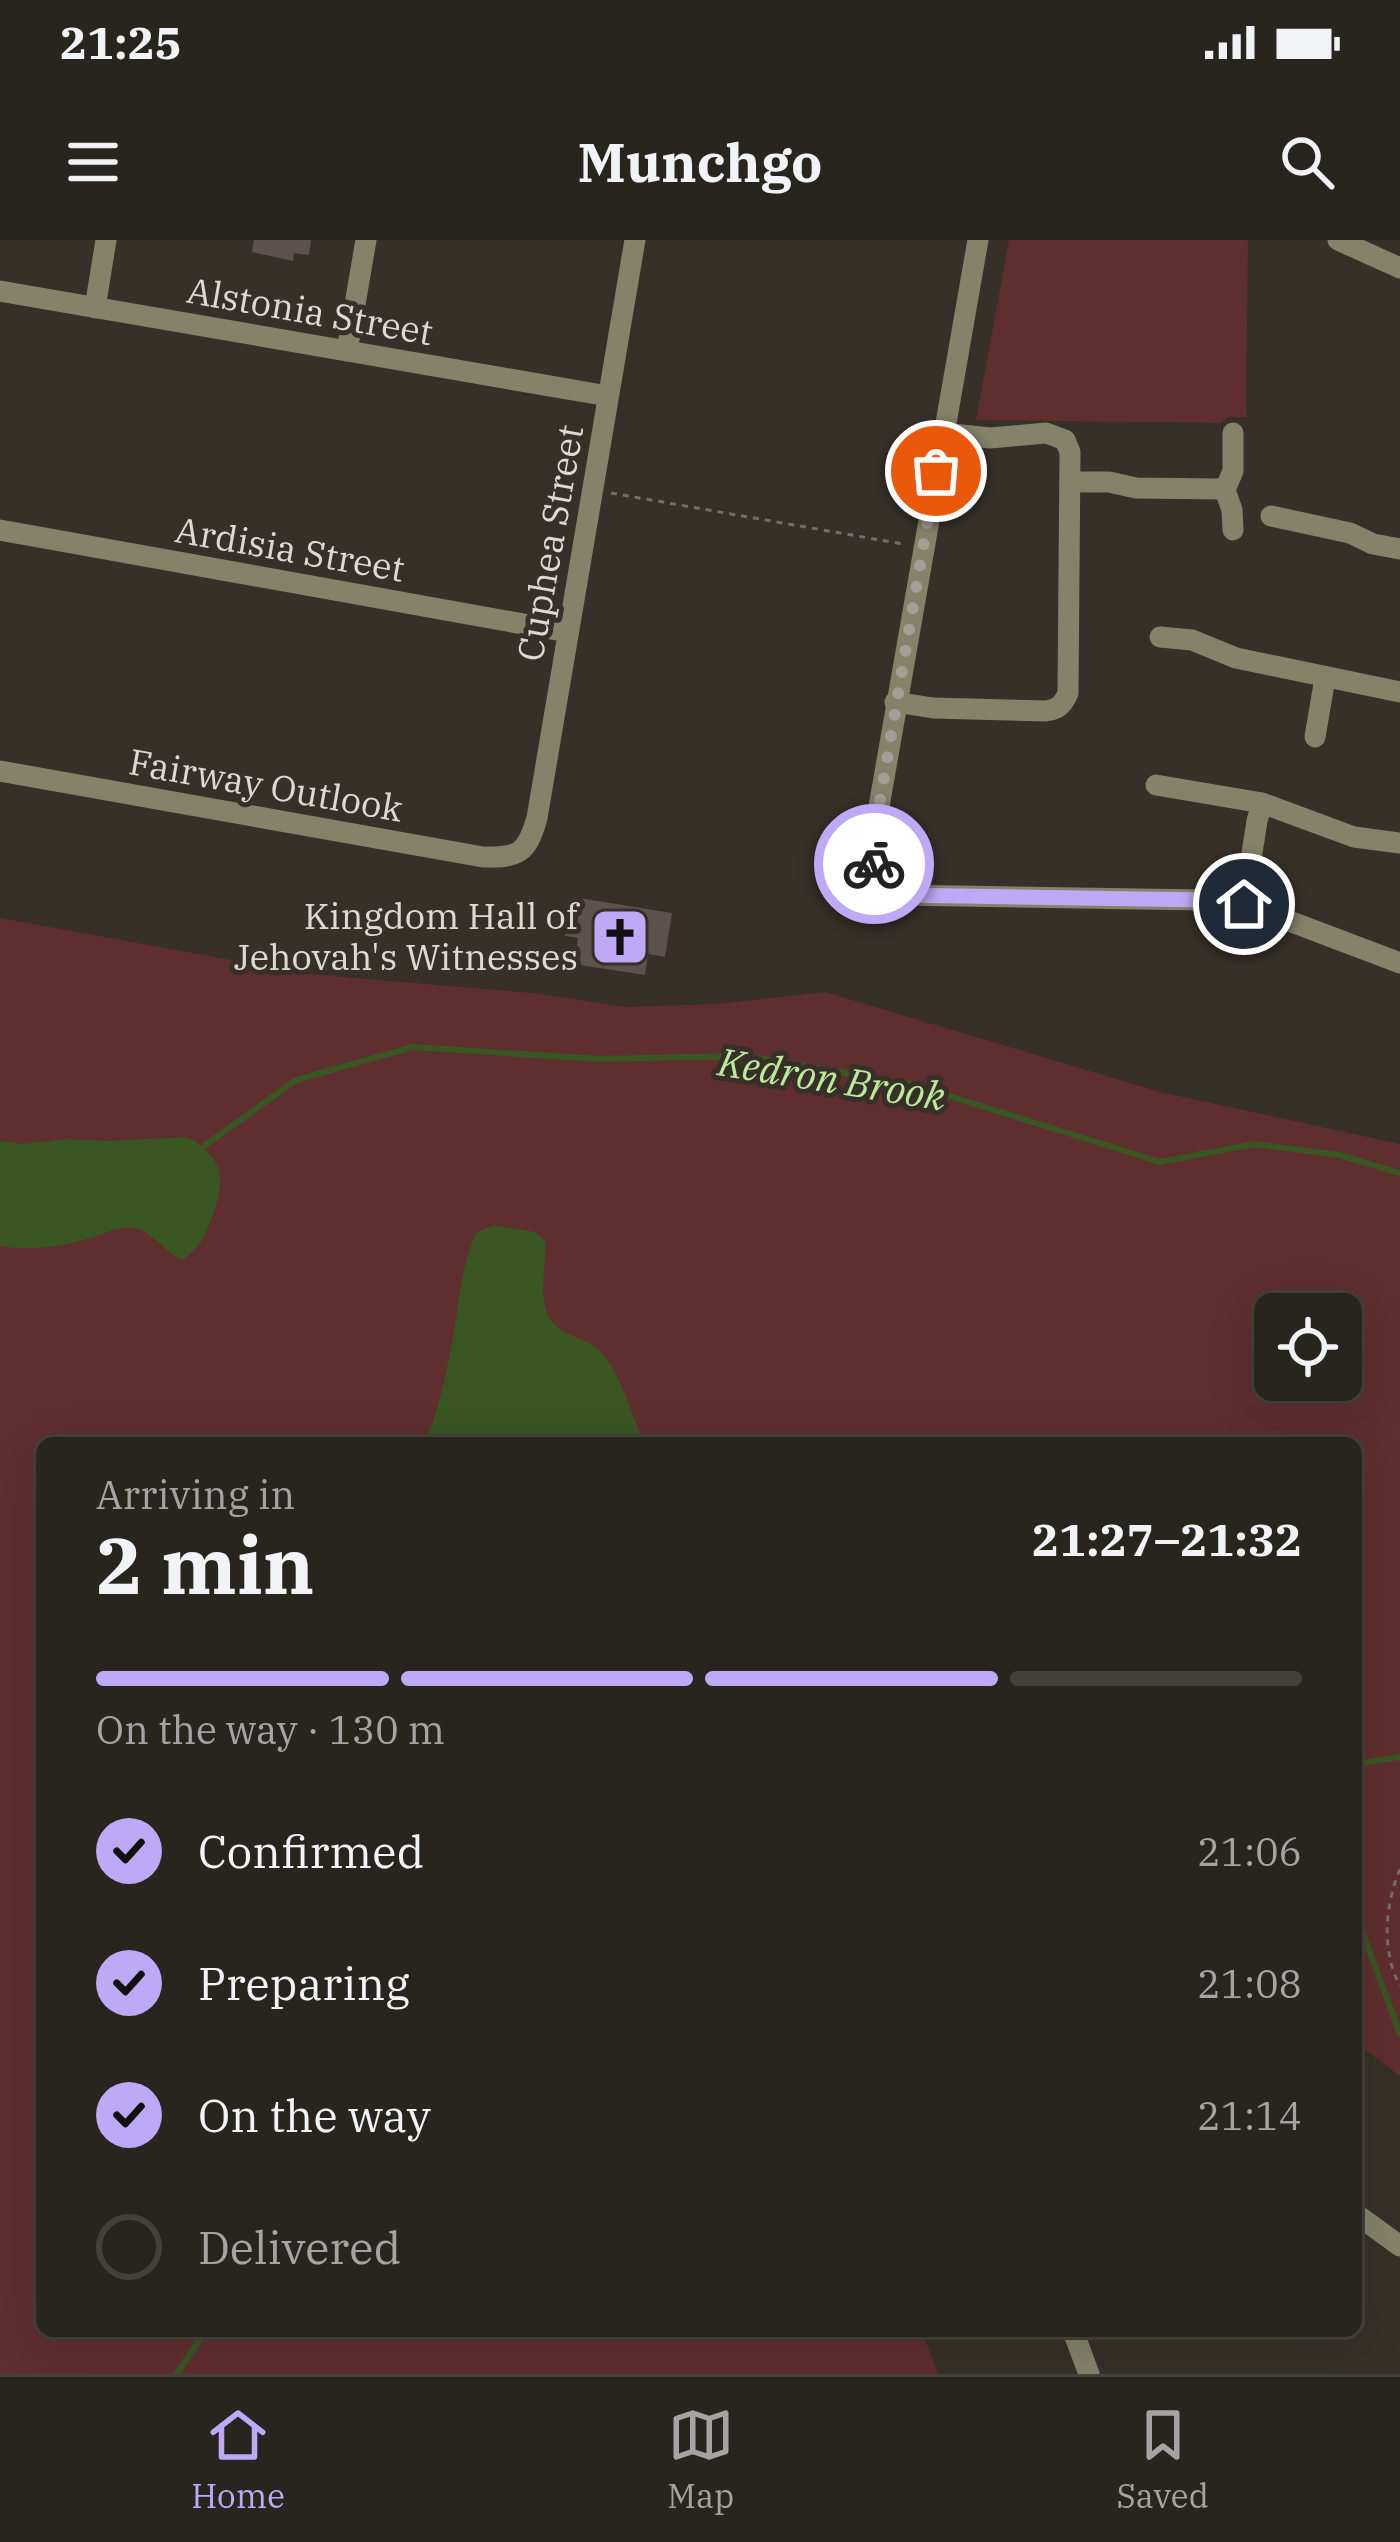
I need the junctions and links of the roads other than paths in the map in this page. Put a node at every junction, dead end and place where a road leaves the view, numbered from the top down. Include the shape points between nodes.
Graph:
1 (106, 240) edge
2 (366, 240) edge
3 (635, 240) edge
4 (978, 240) edge
5 (1338, 240) edge
6 (1400, 268) edge
7 (0, 291) edge
8 (95, 308) junction
9 (347, 351) junction
10 (608, 396) junction
11 (943, 433) junction
12 (1233, 433) dead end
13 (1070, 482) junction
14 (1224, 487) junction
15 (1271, 516) dead end
16 (0, 530) edge
17 (1233, 530) dead end
18 (1400, 549) edge
19 (568, 632) junction
20 (1160, 637) dead end
21 (1324, 678) junction
22 (1400, 692) edge
23 (895, 702) junction
24 (1315, 736) dead end
25 (0, 771) edge
26 (1156, 785) dead end
27 (1262, 803) junction
28 (1400, 843) edge
29 (519, 853) joint
30 (1244, 904) junction
31 (1400, 963) edge
32 (1362, 2218) edge
33 (1400, 2246) edge
34 (1075, 2337) edge
35 (1089, 2374) edge

1 - 8 street
2 - 9 street
3 - 10 street, Cuphea Street
4 - 11 street
5 - 6 street
7 - 8 street, Alstonia Street
8 - 9 street, Alstonia Street
9 - 10 street, Alstonia Street
10 - 19 street, Cuphea Street
11 - 13 street via 1057,436 1070,452
11 - 23 street
12 - 14 street via 1233,471
13 - 14 street
13 - 23 street via 1064,703 1046,712
14 - 17 street
15 - 18 street
16 - 19 street, Ardisia Street
19 - 29 street, Cuphea Street via 537,818
20 - 21 street
21 - 22 street
21 - 24 street
23 - 30 street via 872,859 885,886 902,895
25 - 29 street, Fairway Outlook via 483,857
26 - 27 street
27 - 28 street via 1354,837
27 - 30 street
30 - 31 street
32 - 33 street
34 - 35 street

